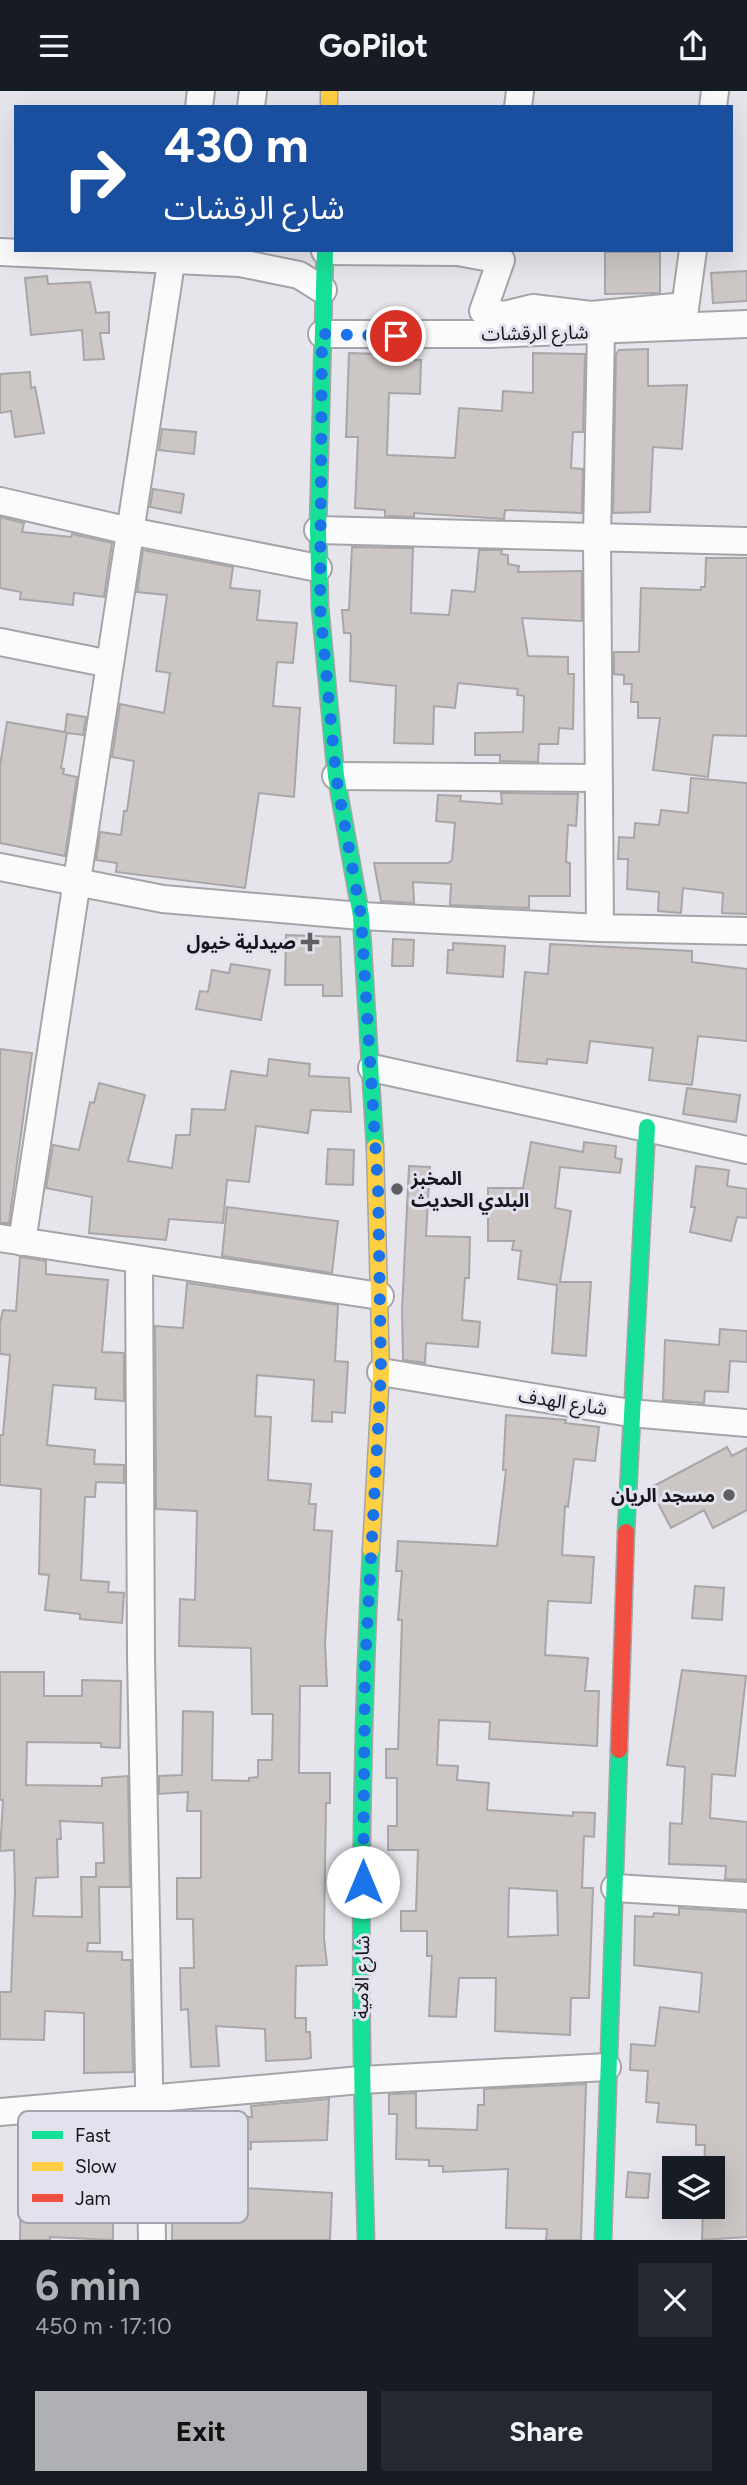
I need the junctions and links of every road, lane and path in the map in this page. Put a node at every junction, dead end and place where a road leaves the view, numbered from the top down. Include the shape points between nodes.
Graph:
1 (0, 252) edge
2 (326, 252) edge
3 (458, 252) edge
4 (693, 252) edge
5 (172, 255) edge
6 (501, 255) edge
7 (323, 290) junction
8 (684, 317) junction
9 (747, 324) edge
10 (601, 331) junction
11 (322, 334) junction
12 (0, 501) edge
13 (318, 530) junction
14 (130, 531) junction
15 (597, 538) junction
16 (747, 541) edge
17 (318, 568) junction
18 (0, 642) edge
19 (110, 664) junction
20 (336, 776) junction
21 (599, 778) junction
22 (0, 867) edge
23 (78, 883) junction
24 (361, 916) junction
25 (600, 928) junction
26 (747, 931) edge
27 (372, 1068) junction
28 (647, 1127) junction
29 (747, 1150) edge
30 (11, 1240) edge
31 (139, 1260) junction
32 (380, 1296) junction
33 (381, 1372) junction
34 (630, 1413) junction
35 (747, 1423) edge
36 (615, 1888) junction
37 (747, 1896) edge
38 (607, 2067) junction
39 (361, 2080) junction
40 (148, 2100) junction
41 (148, 2111) edge
42 (0, 2112) edge
43 (366, 2240) edge
44 (603, 2240) edge

1 - 5 street
2 - 7 street, شارع الامية
3 - 6 street
4 - 8 street
5 - 7 street via 272,267 299,275
5 - 14 street
6 - 8 street via 483,311 504,315 533,308 591,315
7 - 11 street, شارع الامية
8 - 9 street, شارع الرقشات
8 - 10 street, شارع الرقشات
10 - 11 street, شارع الرقشات
10 - 15 street
11 - 13 street, شارع الامية
12 - 14 street
13 - 15 street
13 - 17 street, شارع الامية
14 - 17 street
14 - 19 street
15 - 16 street
15 - 21 street
17 - 20 street, شارع الامية
18 - 19 street
19 - 23 street
20 - 21 street
20 - 24 street, شارع الامية
21 - 25 street
22 - 23 street
23 - 24 street via 163,899
23 - 30 street
24 - 25 street
24 - 27 street, شارع الامية
25 - 26 street
27 - 28 street
27 - 32 street, شارع الامية
28 - 29 street
28 - 34 street
30 - 31 street
31 - 32 street
31 - 40 street
32 - 33 street, شارع الامية
33 - 34 street, شارع الهدف
33 - 39 street, شارع الامية via 365,1668
34 - 35 street, شارع الهدف
34 - 36 street
36 - 37 street
36 - 38 street
38 - 39 street
38 - 44 street
39 - 40 street
39 - 43 street, شارع الامية
40 - 41 street
40 - 42 street

